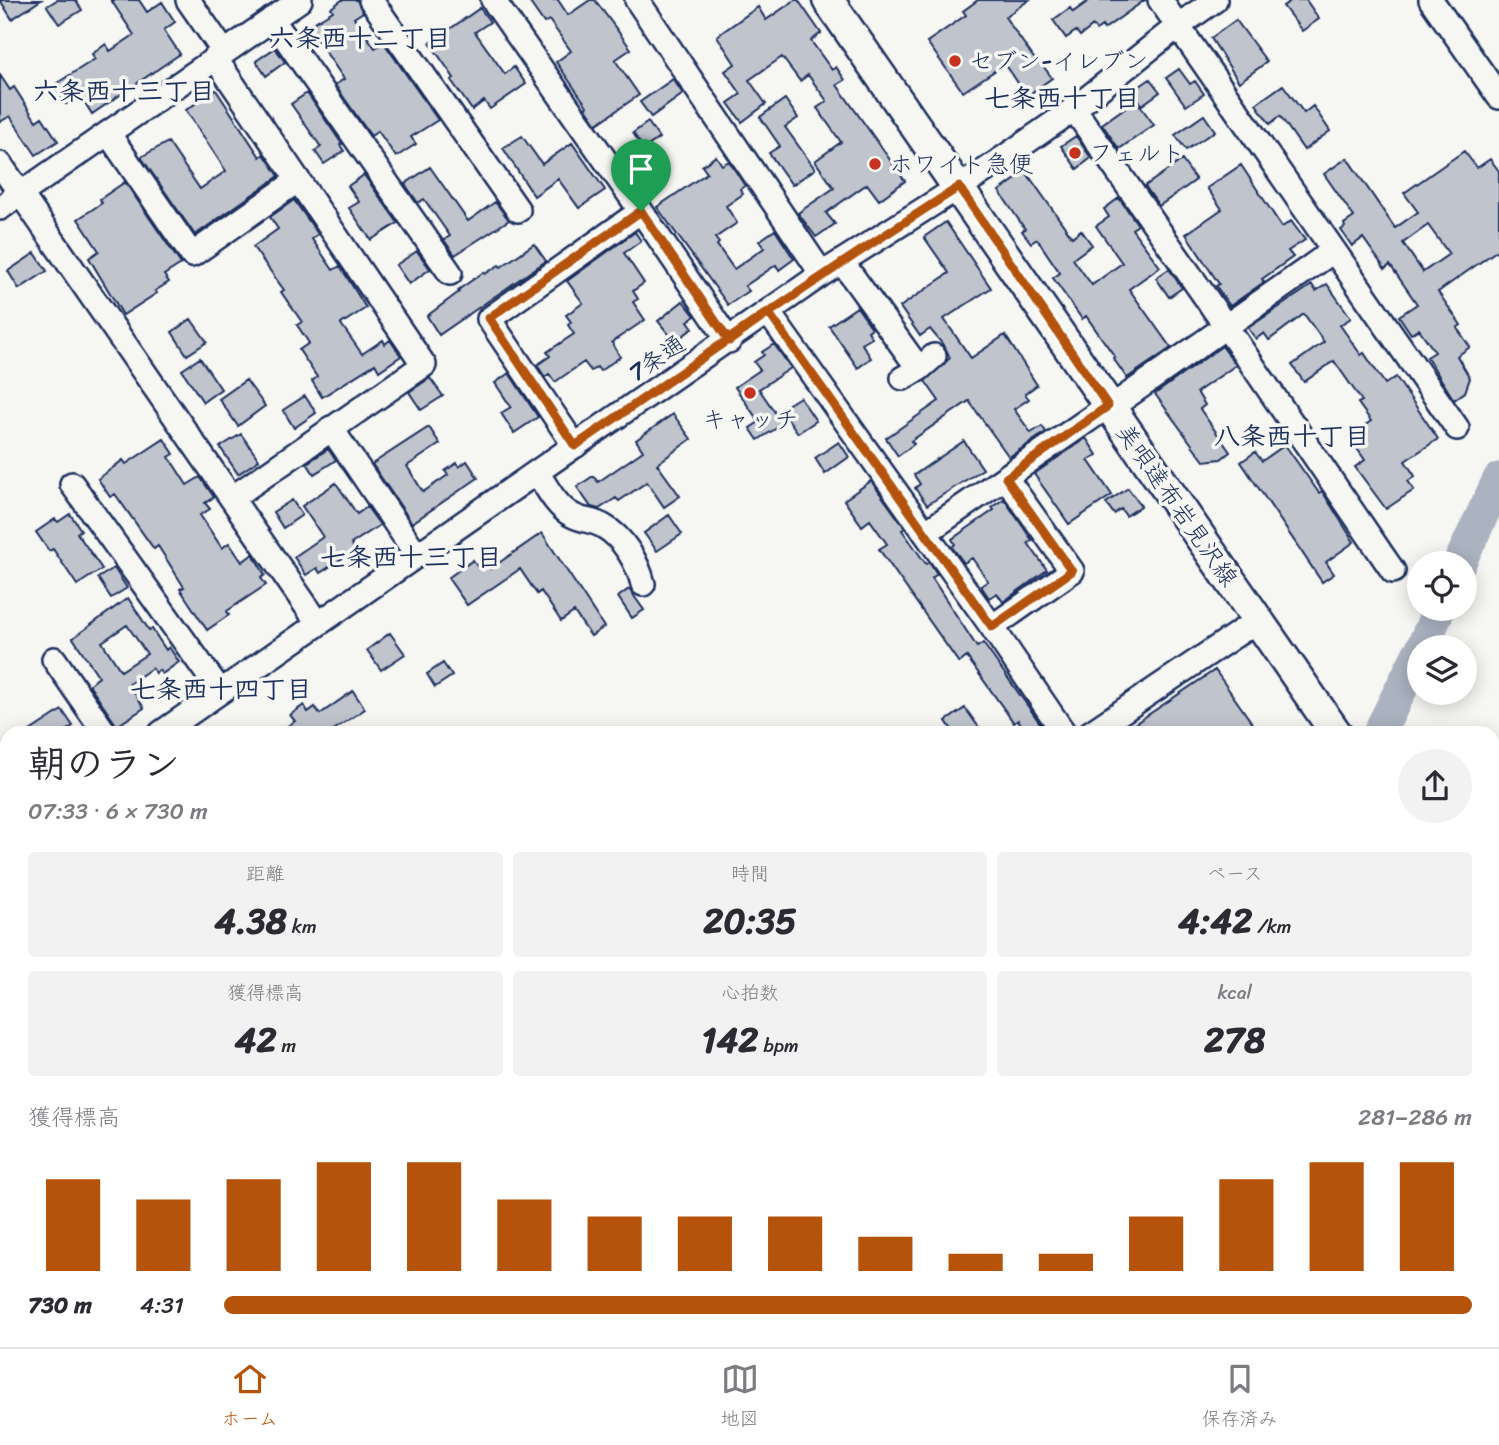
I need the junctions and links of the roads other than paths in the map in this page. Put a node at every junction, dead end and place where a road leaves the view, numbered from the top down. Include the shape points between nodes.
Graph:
1 (188, 0) edge
2 (300, 0) edge
3 (371, 0) edge
4 (493, 0) edge
5 (637, 0) edge
6 (828, 0) edge
7 (1160, 0) edge
8 (1215, 0) edge
9 (1431, 0) edge
10 (272, 19) junction
11 (1178, 26) junction
12 (220, 55) junction
13 (1499, 97) edge
14 (1073, 109) junction
15 (108, 133) junction
16 (0, 164) edge
17 (298, 180) junction
18 (959, 187) junction
19 (21, 194) junction
20 (0, 208) edge
21 (519, 210) dead end
22 (641, 211) junction
23 (1333, 251) junction
24 (842, 262) junction
25 (450, 273) dead end
26 (822, 274) junction
27 (768, 312) junction
28 (1225, 325) junction
29 (729, 341) junction
30 (919, 368) dead end
31 (1109, 407) junction
32 (331, 428) junction
33 (1457, 428) dead end
34 (575, 446) junction
35 (537, 472) junction
36 (1006, 478) junction
37 (72, 484) dead end
38 (232, 498) junction
39 (925, 533) junction
40 (417, 555) junction
41 (1393, 571) dead end
42 (643, 584) dead end
43 (1258, 620) junction
44 (318, 623) junction
45 (992, 627) junction
46 (54, 659) dead end
47 (220, 691) junction
48 (100, 726) edge
49 (171, 726) edge
50 (1059, 726) edge
51 (1100, 726) edge
52 (1331, 726) edge

1 - 12 street
2 - 10 street
3 - 21 street
4 - 22 street
5 - 26 street
6 - 18 main road, 美唄達布岩見沢線
7 - 11 street
8 - 11 street, 7条通
9 - 13 street
10 - 12 street
10 - 25 street
11 - 14 street, 7条通
11 - 23 street
12 - 15 street
12 - 17 street
14 - 18 street, 7条通
14 - 28 street
15 - 17 street via 192,255
15 - 19 street
16 - 19 street
17 - 32 street via 424,365
18 - 24 street, 7条通
18 - 31 main road, 美唄達布岩見沢線
19 - 20 street
19 - 38 street
22 - 29 street
22 - 34 street via 489,318
23 - 28 street
23 - 33 street
24 - 26 street, 7条通
24 - 30 street
26 - 27 street, 7条通
27 - 29 street, 7条通
27 - 39 street
28 - 31 street
28 - 41 street
29 - 34 street, 7条通
31 - 36 street
31 - 43 main road, 美唄達布岩見沢線
32 - 38 street
32 - 40 street
34 - 35 street, 7条通
35 - 40 street, 7条通
35 - 42 street via 562,508 613,534 640,571
36 - 39 street
36 - 45 street via 1072,571
37 - 47 street
38 - 44 street
39 - 45 street
40 - 44 street, 7条通
43 - 51 street
43 - 52 main road, 美唄達布岩見沢線
44 - 47 street, 7条通
45 - 50 street
46 - 48 street
47 - 49 street, 7条通

